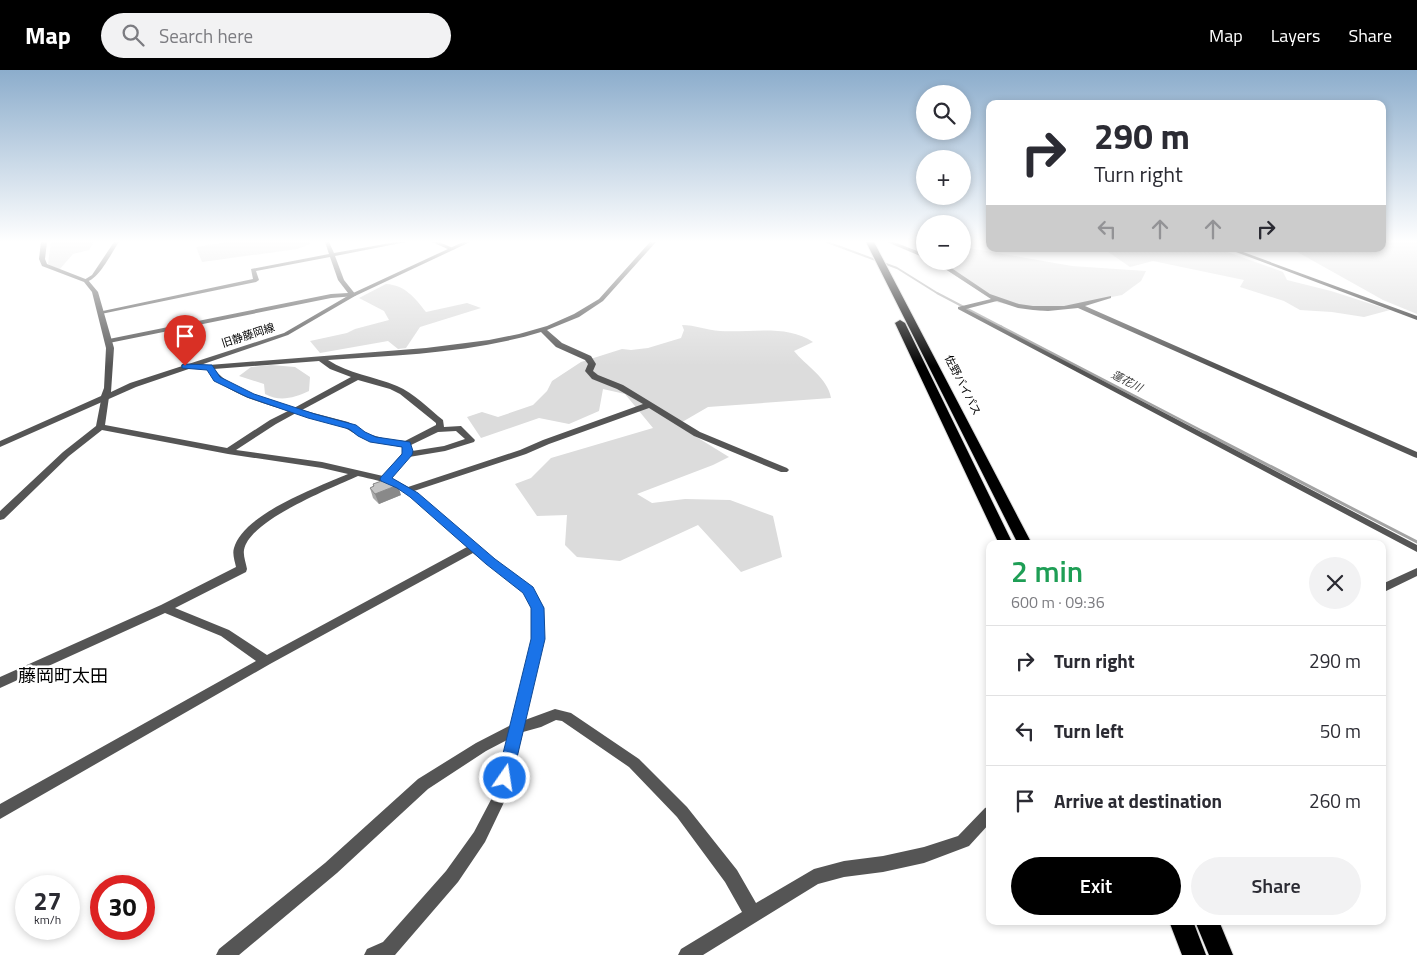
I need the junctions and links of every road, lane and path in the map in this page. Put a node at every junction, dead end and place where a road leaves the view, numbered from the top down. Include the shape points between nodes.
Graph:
1 (89, 283) edge
2 (243, 283) edge
3 (344, 283) edge
4 (377, 283) edge
5 (616, 283) edge
6 (880, 283) edge
7 (891, 283) edge
8 (972, 283) edge
9 (1323, 283) edge
10 (353, 294) junction
11 (1109, 296) dead end
12 (997, 299) junction
13 (1080, 306) junction
14 (101, 312) junction
15 (1417, 318) edge
16 (542, 329) junction
17 (109, 341) junction
18 (321, 358) junction
19 (185, 366) junction
20 (209, 367) junction
21 (358, 376) junction
22 (105, 397) junction
23 (649, 405) junction
24 (293, 410) junction
25 (100, 427) junction
26 (436, 430) junction
27 (0, 444) edge
28 (406, 444) junction
29 (228, 451) junction
30 (406, 455) junction
31 (1417, 455) edge
32 (784, 470) dead end
33 (357, 473) junction
34 (385, 479) junction
35 (407, 490) junction
36 (0, 517) edge
37 (1004, 540) edge
38 (1023, 540) edge
39 (474, 548) junction
40 (1417, 549) edge
41 (1417, 572) edge
42 (1386, 587) edge
43 (165, 608) junction
44 (266, 661) junction
45 (0, 683) edge
46 (517, 728) junction
47 (0, 812) edge
48 (986, 818) edge
49 (752, 913) junction
50 (1183, 925) edge
51 (1209, 925) edge
52 (383, 953) edge
53 (225, 955) edge
54 (687, 955) edge
55 (1194, 955) edge
56 (1222, 955) edge

1 - 14 street via 94,288
2 - 14 street
3 - 10 street
4 - 10 street, 旧静藤岡線
5 - 16 street via 601,300 578,316
6 - 37 highway
7 - 38 highway, 佐野バイパス
8 - 12 street
9 - 15 main road
10 - 17 street
10 - 19 street, 旧静藤岡線 via 286,334
11 - 13 street
12 - 13 street via 1045,309
12 - 40 street via 964,307
13 - 31 street
14 - 17 street
16 - 18 street via 468,346
16 - 23 street via 559,344 588,358 592,364 589,371 595,377 620,387
17 - 22 street
18 - 20 street
18 - 21 street via 333,367
19 - 20 street
19 - 22 street, 旧静藤岡線
20 - 24 street via 213,375 225,384
21 - 24 street
21 - 26 street via 404,392 440,422
22 - 25 street
22 - 27 street, 旧静藤岡線
23 - 32 street via 697,434
23 - 35 street via 523,452
24 - 28 street via 352,427 374,440
24 - 29 street
25 - 29 street
25 - 36 street via 66,454
26 - 28 street
26 - 30 street via 458,428 470,440
28 - 30 street
29 - 33 street
30 - 34 street
33 - 34 street
33 - 43 street via 268,516 241,545 238,552 242,569
34 - 35 street
35 - 39 street
39 - 44 street
39 - 46 street via 528,590 538,608 538,639
41 - 42 street
43 - 44 street via 225,633
43 - 45 street
44 - 47 street
46 - 49 street via 555,714 566,716 634,763 682,812 731,876
46 - 52 street via 492,818 455,873
46 - 53 street via 423,784 331,868
48 - 49 street via 963,841 924,855 814,877
49 - 54 street
50 - 55 highway
51 - 56 highway

